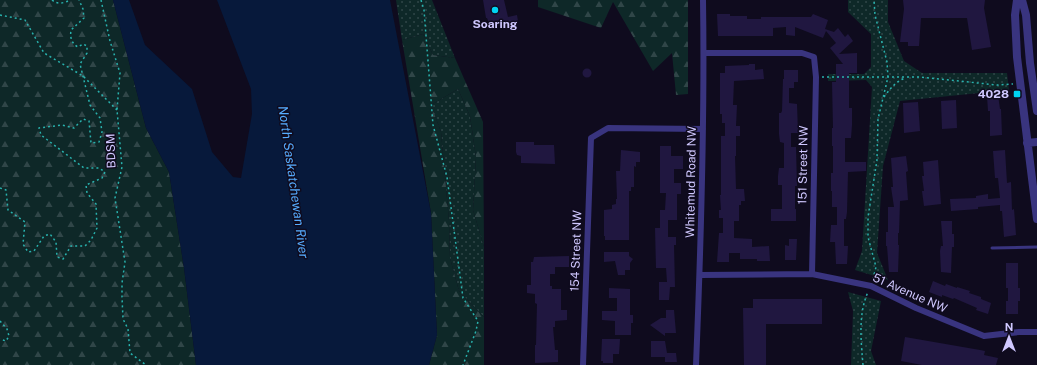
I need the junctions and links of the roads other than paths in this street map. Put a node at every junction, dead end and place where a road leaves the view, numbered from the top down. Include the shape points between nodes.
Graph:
1 (703, 0) edge
2 (1017, 0) edge
3 (1022, 0) edge
4 (704, 53) junction
5 (1037, 110) edge
6 (703, 129) junction
7 (1027, 142) junction
8 (1037, 142) edge
9 (1033, 158) edge
10 (1037, 219) edge
11 (1037, 247) edge
12 (992, 248) dead end
13 (812, 274) junction
14 (700, 275) junction
15 (1037, 332) edge
16 (583, 365) edge
17 (696, 365) edge

1 - 4 street, Whitemud Road NW
2 - 7 street via 1017,56
3 - 5 street
4 - 6 street, Whitemud Road NW
4 - 13 street, 151 Street NW via 802,53 814,57 816,78
6 - 14 street, Whitemud Road NW
6 - 16 street, 154 Street NW via 608,128 591,138
7 - 8 street
7 - 9 street
9 - 10 street
11 - 12 lane
13 - 14 street, 51 Avenue NW
13 - 15 street, 51 Avenue NW via 871,286 984,336
14 - 17 street, Whitemud Road NW

